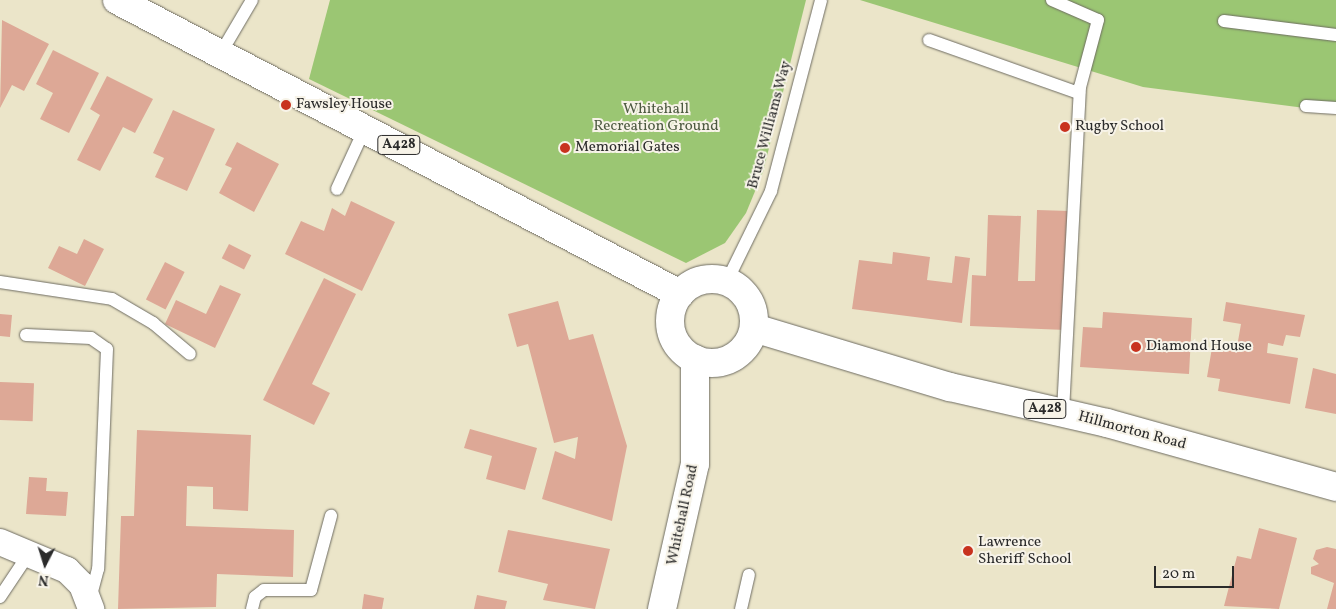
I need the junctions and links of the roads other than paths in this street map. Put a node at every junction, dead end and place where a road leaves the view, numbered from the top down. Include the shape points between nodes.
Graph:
1 (821, 0) edge
2 (1052, 0) edge
3 (128, 2) edge
4 (250, 3) edge
5 (1224, 21) dead end
6 (1336, 36) edge
7 (929, 40) dead end
8 (222, 51) junction
9 (1079, 93) junction
10 (1306, 106) dead end
11 (1336, 108) edge
12 (365, 128) junction
13 (337, 189) dead end
14 (727, 281) junction
15 (0, 282) edge
16 (680, 294) junction
17 (754, 328) junction
18 (26, 335) dead end
19 (190, 354) dead end
20 (695, 359) junction
21 (1063, 413) junction
22 (1336, 487) edge
23 (331, 516) dead end
24 (0, 542) edge
25 (28, 555) junction
26 (749, 575) dead end
27 (0, 597) edge
28 (90, 606) edge
29 (252, 609) edge
30 (662, 609) edge
31 (741, 609) edge

1 - 14 lane, Bruce Williams Way via 771,191
2 - 9 lane via 1098,20
3 - 8 main road, A428
4 - 8 lane
5 - 6 lane
7 - 9 lane
8 - 12 main road, A428
9 - 21 lane
10 - 11 lane
12 - 13 lane
12 - 16 main road, A428
14 - 16 main road via 701,280
14 - 17 main road via 749,300
15 - 19 lane via 112,300 153,323
16 - 20 main road via 673,305 671,330 684,352
17 - 20 main road via 750,340 732,358 707,363
17 - 21 main road, Hillmorton Road / A428 via 950,386
18 - 28 lane via 91,338 107,349 98,569
20 - 30 main road, Whitehall Road via 695,464
21 - 22 main road, Hillmorton Road / A428
23 - 29 lane via 311,590 264,590 255,597
24 - 25 street
25 - 27 lane
25 - 28 street via 67,570 82,586
26 - 31 lane

